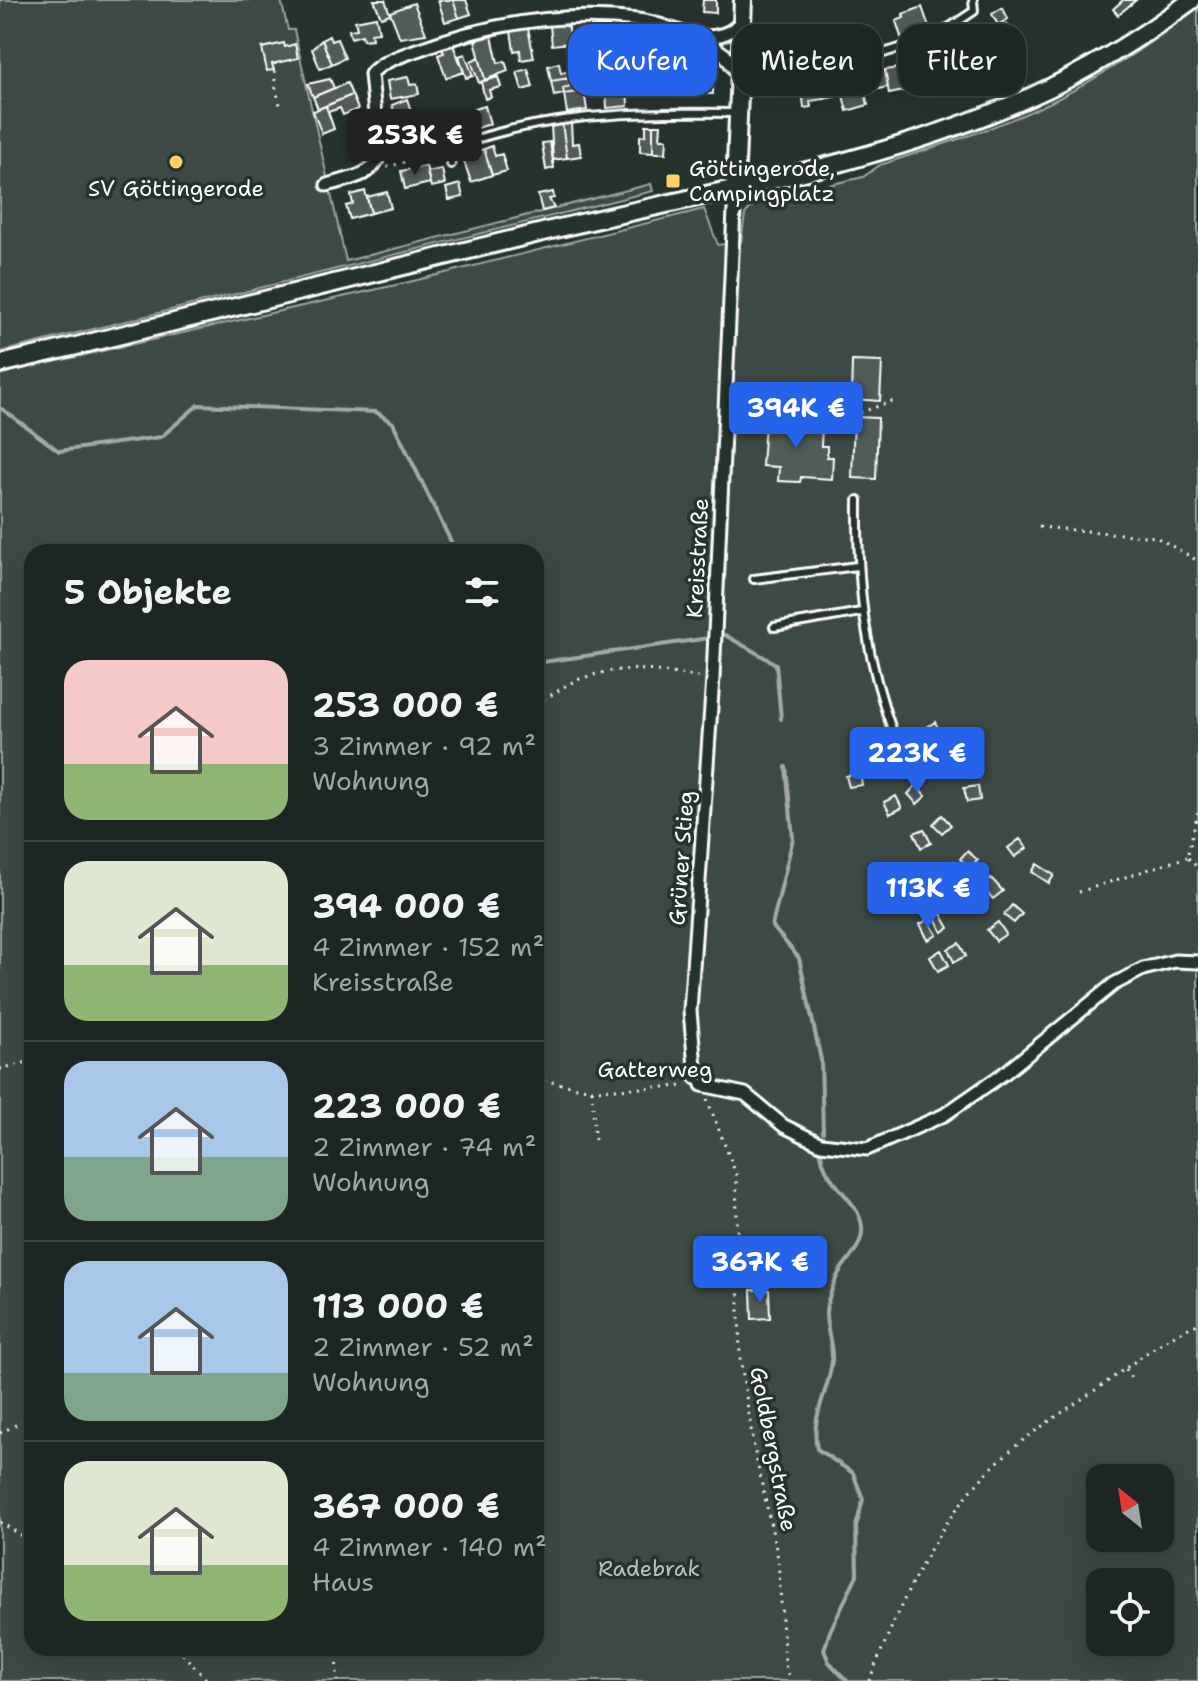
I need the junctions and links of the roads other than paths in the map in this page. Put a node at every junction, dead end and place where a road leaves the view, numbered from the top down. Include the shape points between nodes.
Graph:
1 (743, 0) edge
2 (973, 0) edge
3 (1192, 0) edge
4 (742, 21) junction
5 (665, 24) edge
6 (742, 24) edge
7 (717, 34) edge
8 (717, 49) edge
9 (882, 53) edge
10 (733, 68) edge
11 (738, 96) edge
12 (737, 113) junction
13 (451, 164) dead end
14 (327, 185) dead end
15 (735, 187) junction
16 (0, 364) edge
17 (858, 500) dead end
18 (857, 566) junction
19 (754, 579) dead end
20 (861, 612) junction
21 (774, 627) dead end
22 (715, 640) joint
23 (896, 741) dead end
24 (1198, 962) edge
25 (699, 1082) joint

1 - 4 main road, Kreisstraße
2 - 9 lane via 974,11 927,40
3 - 15 main road via 1118,51 997,111
4 - 6 main road, Kreisstraße
4 - 7 street via 730,32
5 - 14 street via 546,19 479,30 401,56 371,74 376,165
8 - 10 street
11 - 12 main road, Kreisstraße
12 - 13 lane via 604,113 525,126 458,147 451,152
12 - 15 main road, Kreisstraße
15 - 16 main road
15 - 22 street, Kreisstraße
17 - 18 lane
18 - 19 lane
18 - 20 lane
20 - 21 lane
20 - 23 lane via 876,685
22 - 25 street, Grüner Stieg via 690,1011
24 - 25 street, Gatterweg via 1143,969 1114,984 944,1115 867,1149 821,1144 784,1126 745,1094

